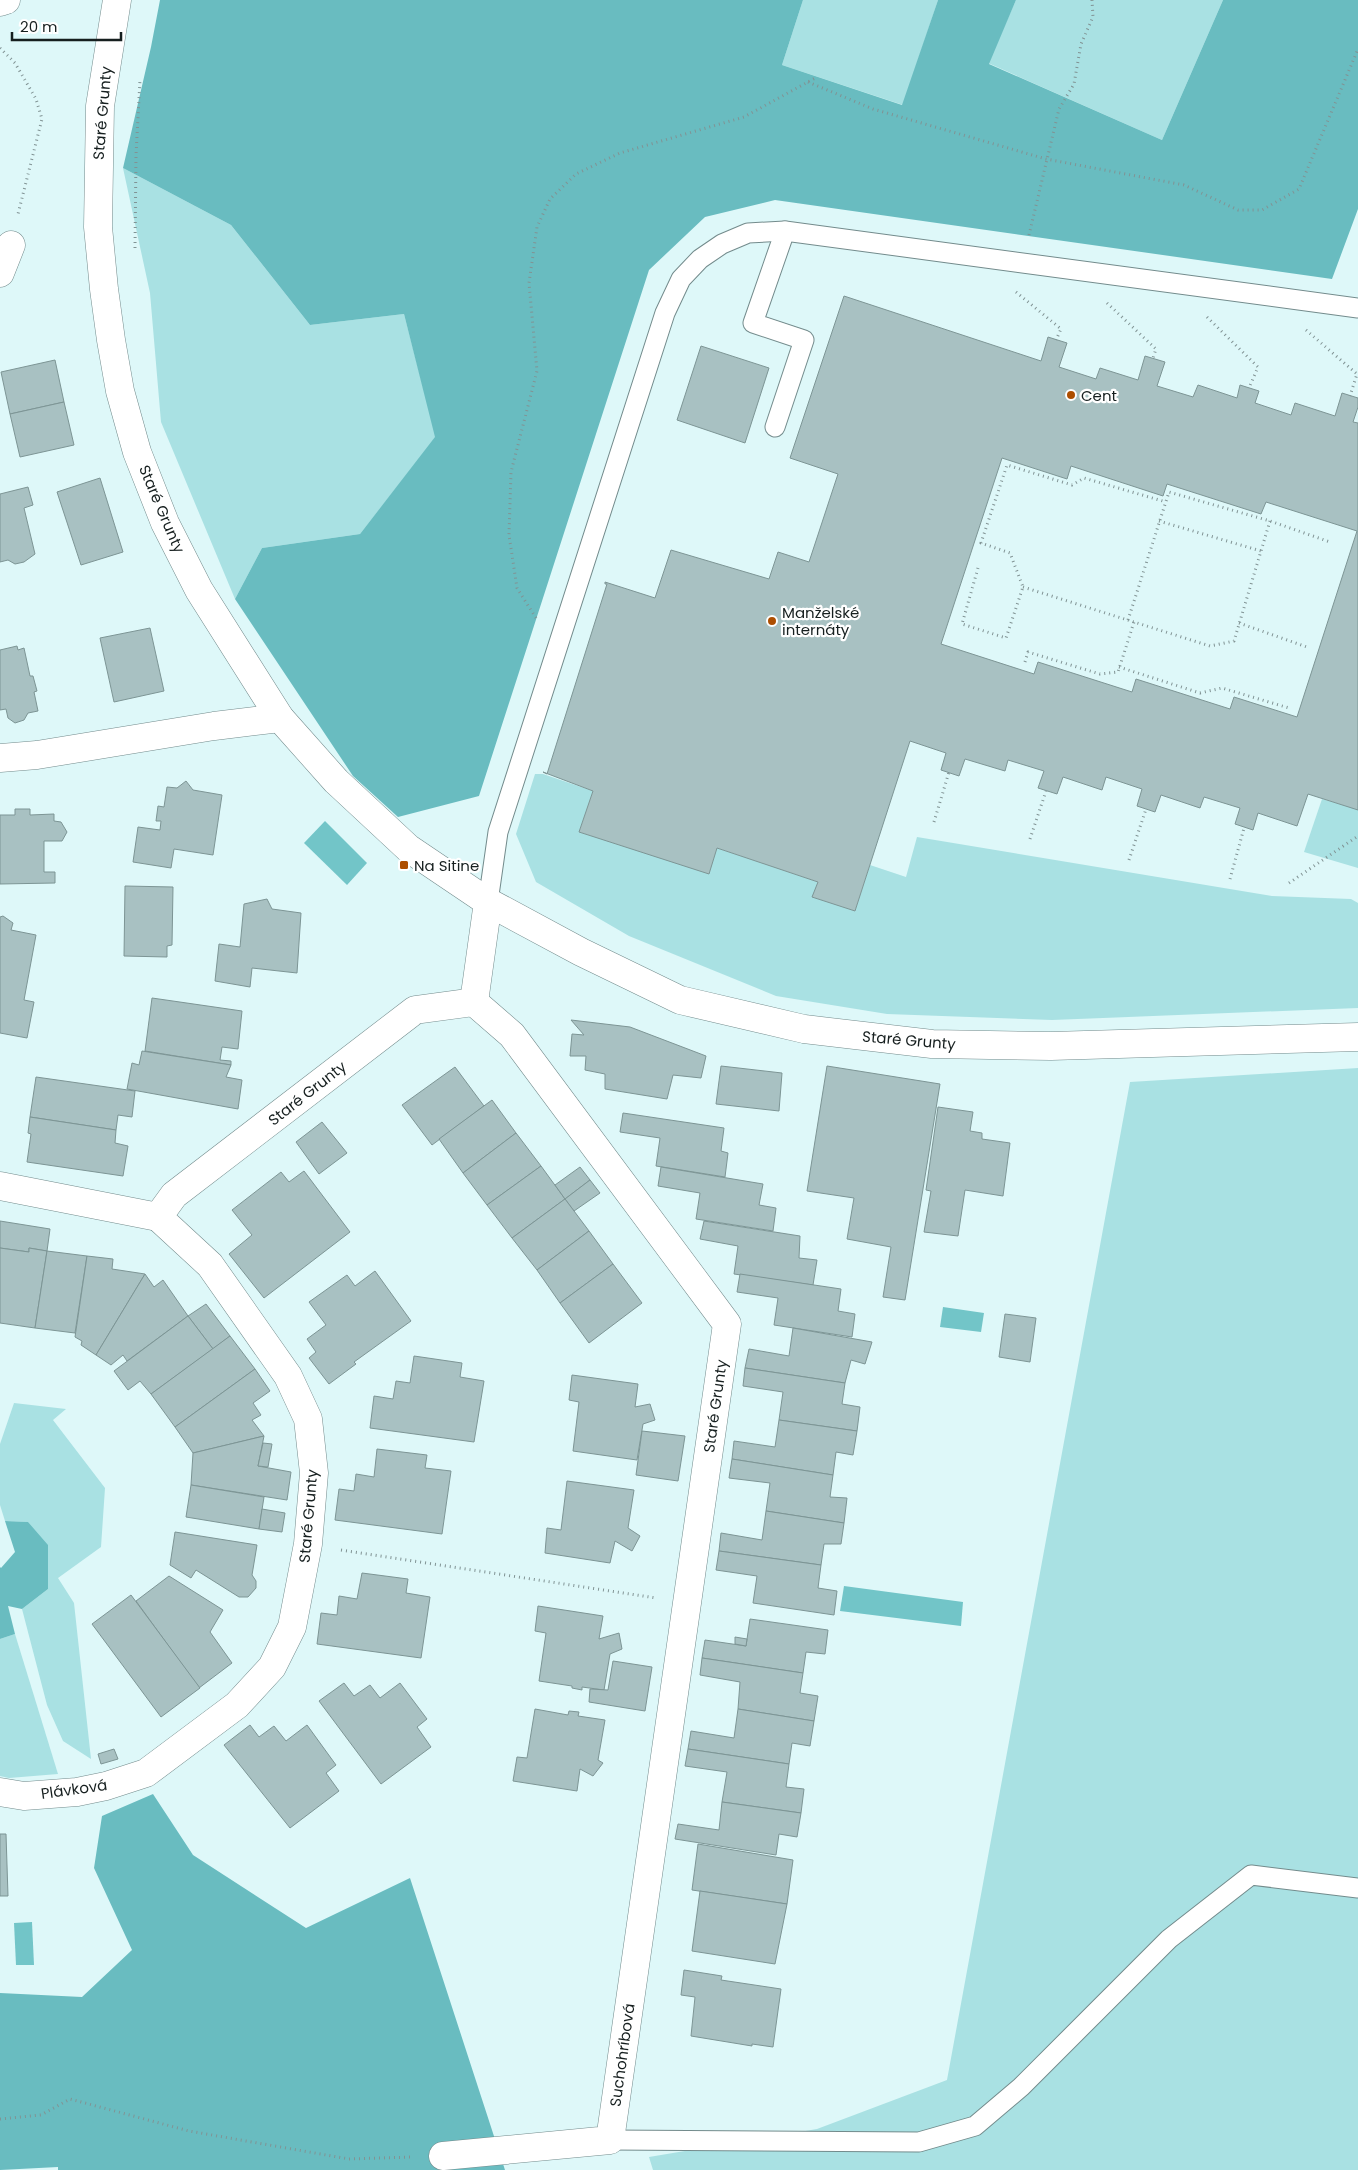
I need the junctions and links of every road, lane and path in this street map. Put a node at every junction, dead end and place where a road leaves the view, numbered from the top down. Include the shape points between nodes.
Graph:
1 (6, 0) edge
2 (117, 0) edge
3 (1092, 0) edge
4 (0, 2) edge
5 (0, 48) edge
6 (1358, 49) edge
7 (140, 72) dead end
8 (817, 77) dead end
9 (807, 82) junction
10 (1046, 159) junction
11 (785, 231) junction
12 (11, 245) joint
13 (135, 250) dead end
14 (973, 256) junction
15 (1022, 263) junction
16 (0, 273) edge
17 (1170, 282) junction
18 (1265, 294) junction
19 (1105, 302) dead end
20 (1358, 308) edge
21 (1056, 340) dead end
22 (1153, 358) dead end
23 (1249, 388) dead end
24 (1350, 396) dead end
25 (775, 427) dead end
26 (1166, 502) junction
27 (1159, 521) junction
28 (1270, 521) junction
29 (1330, 542) dead end
30 (1261, 552) junction
31 (978, 568) dead end
32 (1023, 587) junction
33 (1128, 620) junction
34 (1134, 622) junction
35 (1239, 623) junction
36 (1307, 647) dead end
37 (556, 650) junction
38 (1025, 662) dead end
39 (1119, 667) junction
40 (1289, 708) dead end
41 (280, 718) junction
42 (0, 758) edge
43 (949, 772) dead end
44 (1046, 791) dead end
45 (1146, 809) dead end
46 (934, 822) dead end
47 (1244, 828) dead end
48 (1358, 836) edge
49 (1030, 839) dead end
50 (1129, 860) dead end
51 (1230, 879) dead end
52 (1290, 883) dead end
53 (488, 902) junction
54 (474, 1002) junction
55 (1358, 1037) edge
56 (0, 1186) edge
57 (158, 1217) junction
58 (308, 1544) junction
59 (686, 1603) junction
60 (146, 1773) joint
61 (0, 1792) edge
62 (658, 1804) joint
63 (1358, 1888) edge
64 (0, 2119) edge
65 (610, 2140) junction
66 (443, 2156) joint
67 (512, 2159) edge

1 - 4 street
2 - 41 street, Staré Grunty via 100,106 98,218 104,289 120,391 137,452 165,523 199,590
3 - 10 path via 1093,17 1081,44 1074,84 1059,109
5 - 12 path via 15,63 36,99 42,119
6 - 10 path via 1299,189 1262,210 1238,210 1184,185
7 - 13 path
8 - 9 path
9 - 10 path via 873,109
9 - 37 path via 744,117 620,153 576,174 550,199 537,226 529,283 537,370 511,472 508,535 517,588
10 - 15 path
11 - 14 lane
11 - 25 lane via 753,323 804,340
11 - 37 lane via 748,233 722,244 700,259 681,279 665,313
12 - 16 street
14 - 15 lane
14 - 21 path via 1060,329
15 - 17 lane
17 - 18 lane
17 - 23 path via 1258,367
18 - 20 lane
18 - 24 path via 1356,374
19 - 22 path via 1156,349
26 - 27 path
26 - 28 path via 1169,492
26 - 32 path via 1084,478 1072,485 1007,465 981,543 1010,553
27 - 30 path
27 - 33 path
28 - 29 path
28 - 30 path
30 - 35 path
31 - 32 path via 962,624 1006,638
32 - 33 path
33 - 34 path
34 - 35 path via 1210,646 1234,641
34 - 39 path
35 - 36 path
37 - 53 lane via 498,832
38 - 39 path via 1028,652 1100,674 1118,672
39 - 40 path via 1200,693 1222,688
41 - 42 street
41 - 53 street, Staré Grunty via 336,781 408,848
43 - 46 path
44 - 49 path
45 - 50 path
47 - 51 path
48 - 52 path
53 - 54 street
53 - 55 street, Staré Grunty via 680,1000 804,1029 932,1044 1052,1046
54 - 57 street, Staré Grunty via 415,1010 174,1194
54 - 59 street, Staré Grunty via 512,1035 726,1324
56 - 57 street
57 - 58 street, Staré Grunty via 210,1265 288,1376 304,1410 308,1419 314,1473
58 - 59 path
58 - 60 street, Staré Grunty via 292,1627 272,1667 237,1705
59 - 62 street, Staré Grunty
60 - 61 street, Plávková via 77,1792 24,1796
62 - 65 street, Suchohríbová
63 - 65 lane via 1251,1875 1169,1939 1022,2087 976,2126 919,2142
64 - 66 path via 41,2115 70,2099 189,2131 349,2159
65 - 67 street
66 - 67 street

